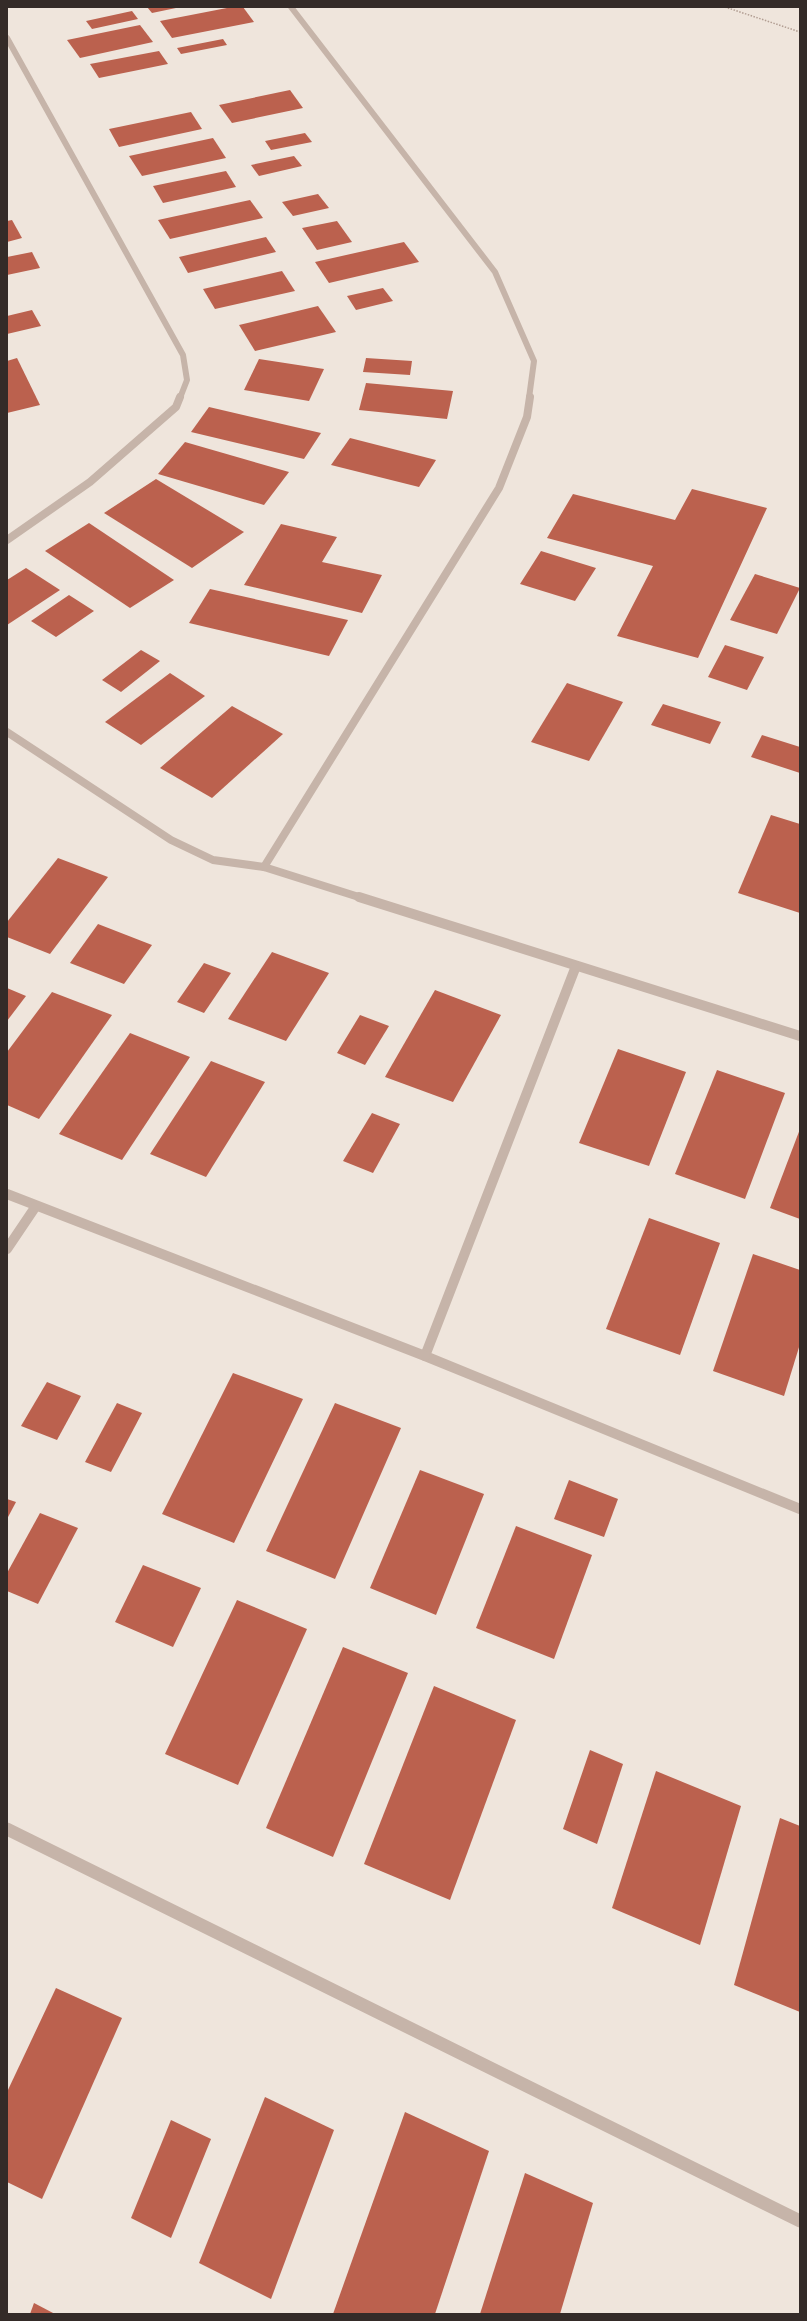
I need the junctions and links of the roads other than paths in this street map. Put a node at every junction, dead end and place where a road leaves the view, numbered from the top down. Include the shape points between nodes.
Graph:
1 (291, 7) edge
2 (7, 38) edge
3 (7, 540) edge
4 (7, 732) edge
5 (264, 867) junction
6 (576, 966) junction
7 (800, 1036) edge
8 (7, 1194) edge
9 (36, 1206) junction
10 (7, 1249) edge
11 (425, 1356) junction
12 (800, 1509) edge
13 (7, 1830) edge
14 (800, 2221) edge

1 - 5 street via 495,272 534,360 527,417 499,488
2 - 3 street via 183,355 187,380 176,407 90,482
4 - 5 street via 171,840 213,860
5 - 6 street
6 - 7 street
6 - 11 street
8 - 9 street
9 - 10 street
9 - 11 street
11 - 12 street
13 - 14 street

